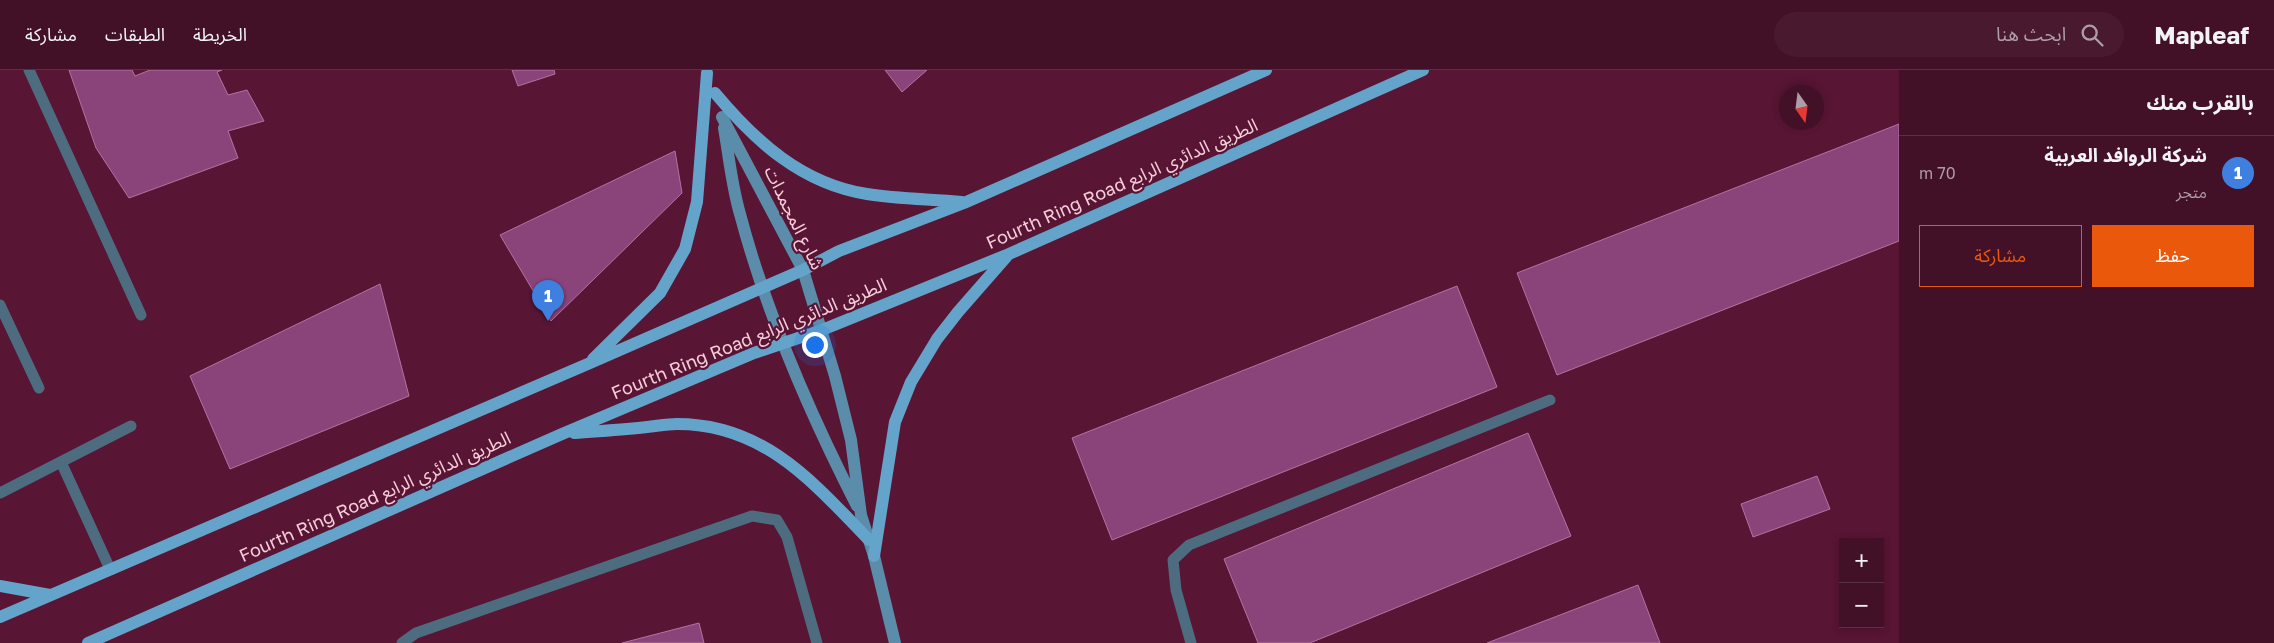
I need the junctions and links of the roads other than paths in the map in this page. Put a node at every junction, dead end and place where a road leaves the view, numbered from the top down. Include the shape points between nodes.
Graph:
1 (29, 70) edge
2 (1266, 70) edge
3 (1423, 70) edge
4 (707, 71) edge
5 (715, 93) junction
6 (722, 117) junction
7 (964, 203) junction
8 (1009, 254) junction
9 (803, 270) junction
10 (761, 287) junction
11 (0, 305) edge
12 (141, 315) dead end
13 (822, 330) junction
14 (782, 344) junction
15 (590, 362) junction
16 (38, 388) dead end
17 (1550, 400) dead end
18 (131, 426) dead end
19 (562, 434) junction
20 (61, 462) junction
21 (0, 492) edge
22 (862, 515) junction
23 (869, 540) junction
24 (874, 556) junction
25 (110, 569) junction
26 (0, 586) edge
27 (50, 595) junction
28 (0, 617) edge
29 (88, 643) edge
30 (402, 643) edge
31 (817, 643) edge
32 (895, 643) edge
33 (1191, 643) edge

1 - 12 lane
2 - 7 main road, Fourth Ring Road الطريق الدائري الرابع
3 - 8 main road, Fourth Ring Road الطريق الدائري الرابع
4 - 5 main road, شارع المجمدات
4 - 15 main road via 697,202 685,249 660,293
5 - 6 main road, شارع المجمدات
5 - 7 main road via 753,136 792,166 820,181 866,194
6 - 9 main road, شارع المجمدات
6 - 10 main road, شارع المجمدات via 739,212
7 - 9 main road, Fourth Ring Road الطريق الدائري الرابع via 839,252
8 - 13 main road, Fourth Ring Road الطريق الدائري الرابع
8 - 24 main road via 937,339 911,382 895,422
9 - 10 main road, Fourth Ring Road الطريق الدائري الرابع
9 - 13 main road, شارع المجمدات
10 - 14 main road, شارع المجمدات
10 - 15 main road, Fourth Ring Road الطريق الدائري الرابع
11 - 16 lane
13 - 14 main road, Fourth Ring Road الطريق الدائري الرابع
13 - 22 main road, شارع المجمدات via 851,440
14 - 19 main road, Fourth Ring Road الطريق الدائري الرابع
14 - 22 main road, شارع المجمدات via 821,437
15 - 25 main road, Fourth Ring Road الطريق الدائري الرابع
17 - 33 lane via 1189,545 1173,560 1176,590
18 - 20 lane
19 - 23 main road via 675,424 733,432 794,466
19 - 29 main road, Fourth Ring Road الطريق الدائري الرابع
20 - 21 lane
20 - 25 lane
22 - 23 main road, شارع المجمدات
23 - 24 main road, شارع المجمدات
24 - 32 main road, شارع المجمدات
25 - 27 main road, Fourth Ring Road الطريق الدائري الرابع
26 - 27 main road
27 - 28 main road, Fourth Ring Road الطريق الدائري الرابع
30 - 31 lane via 416,633 752,516 777,520 787,537

